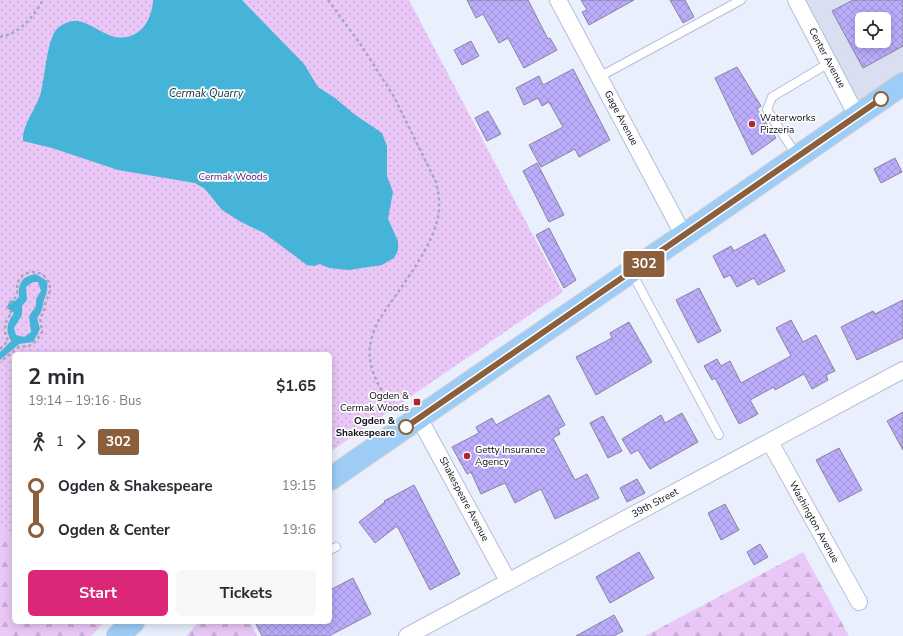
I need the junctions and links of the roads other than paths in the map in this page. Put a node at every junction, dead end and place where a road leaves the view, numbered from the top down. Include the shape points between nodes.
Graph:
1 (558, 0) edge
2 (741, 0) edge
3 (796, 0) edge
4 (830, 64) junction
5 (599, 77) junction
6 (903, 84) edge
7 (857, 116) junction
8 (798, 157) junction
9 (684, 236) junction
10 (631, 272) junction
11 (903, 370) edge
12 (409, 417) junction
13 (719, 435) dead end
14 (770, 442) junction
15 (332, 477) edge
16 (508, 581) junction
17 (859, 602) dead end
18 (131, 624) edge
19 (118, 636) edge
20 (407, 636) edge

1 - 5 street, Gage Avenue
2 - 5 lane
3 - 4 street, Center Avenue
4 - 7 street, Center Avenue
4 - 8 lane via 772,97 767,110
5 - 9 street, Gage Avenue
6 - 7 main road
7 - 8 main road
8 - 9 main road
9 - 10 main road
10 - 12 main road
10 - 13 lane
11 - 14 street, 39th Street
12 - 15 main road
12 - 16 street, Shakespeare Avenue
14 - 16 street, 39th Street
14 - 17 street, Washington Avenue
16 - 20 street, 39th Street
18 - 19 main road

